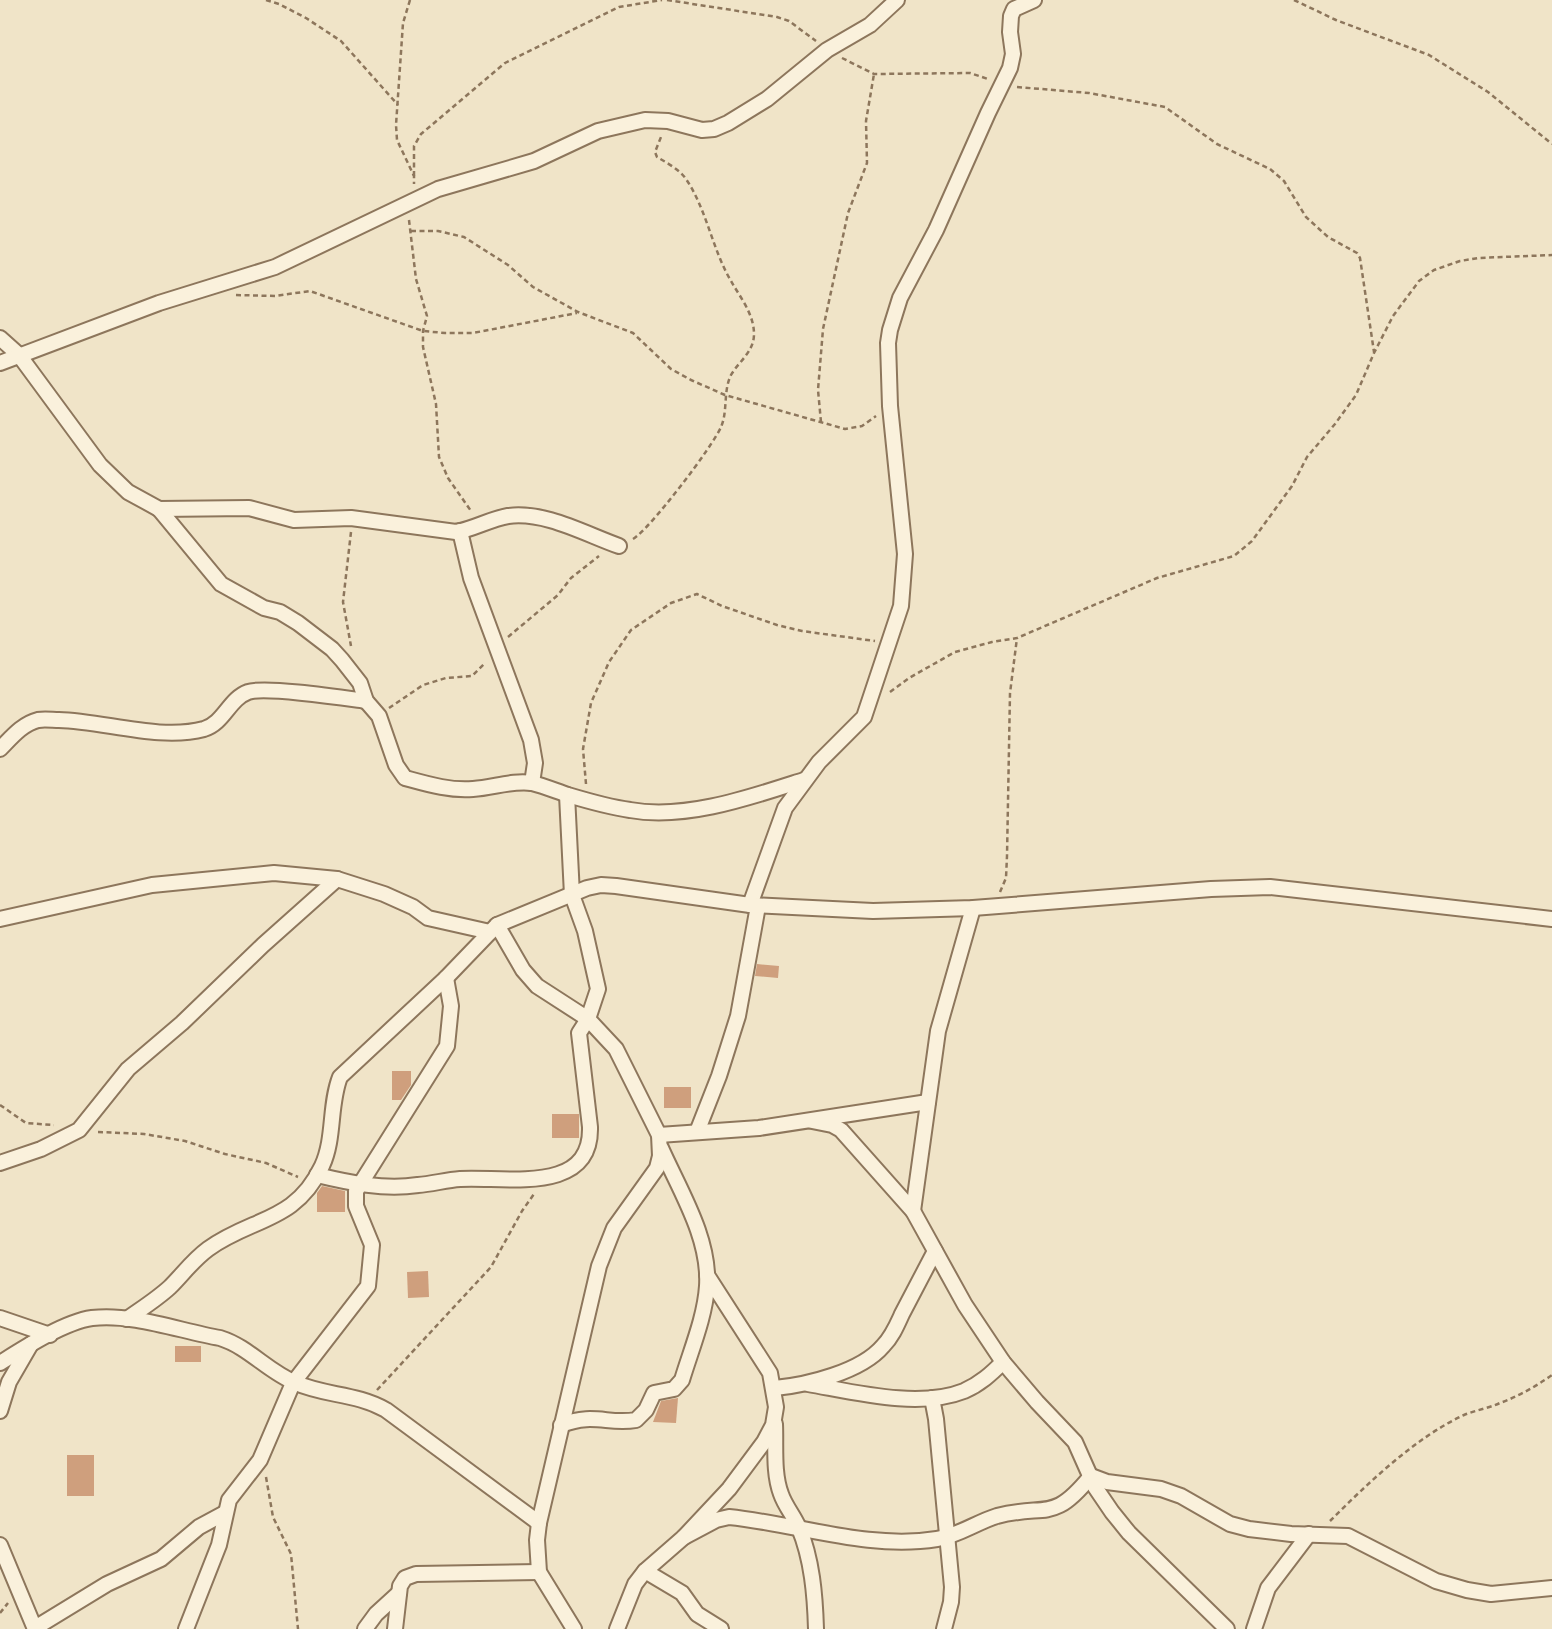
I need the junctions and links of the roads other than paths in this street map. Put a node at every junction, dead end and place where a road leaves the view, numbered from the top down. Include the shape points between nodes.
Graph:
1 (897, 0) edge
2 (1034, 0) edge
3 (0, 338) edge
4 (19, 355) junction
5 (0, 363) edge
6 (159, 509) junction
7 (460, 531) junction
8 (619, 546) road end
9 (366, 701) junction
10 (0, 749) edge
11 (804, 780) junction
12 (532, 783) junction
13 (567, 795) junction
14 (337, 879) junction
15 (572, 895) junction
16 (754, 906) junction
17 (973, 908) junction
18 (0, 919) edge
19 (1552, 919) edge
20 (493, 928) junction
21 (446, 978) junction
22 (588, 1018) junction
23 (928, 1102) junction
24 (813, 1121) junction
25 (697, 1132) junction
26 (660, 1140) junction
27 (0, 1163) edge
28 (317, 1175) junction
29 (360, 1185) junction
30 (913, 1211) junction
31 (935, 1251) junction
32 (707, 1275) junction
33 (0, 1318) edge
34 (127, 1319) junction
35 (50, 1335) junction
36 (31, 1343) junction
37 (1003, 1362) junction
38 (0, 1363) edge
39 (293, 1383) junction
40 (807, 1383) junction
41 (775, 1388) junction
42 (932, 1398) junction
43 (0, 1411) edge
44 (774, 1417) junction
45 (561, 1425) junction
46 (1091, 1476) junction
47 (225, 1513) junction
48 (539, 1522) junction
49 (799, 1527) junction
50 (1313, 1534) junction
51 (948, 1536) junction
52 (684, 1537) junction
53 (0, 1545) edge
54 (645, 1571) junction
55 (539, 1572) junction
56 (1552, 1588) edge
57 (399, 1593) junction
58 (35, 1629) edge
59 (186, 1629) edge
60 (365, 1629) edge
61 (395, 1629) edge
62 (574, 1629) edge
63 (617, 1629) edge
64 (721, 1629) edge
65 (816, 1629) edge
66 (944, 1629) edge
67 (1227, 1629) edge
68 (1254, 1629) edge

1 - 4 street via 870,25 827,50 766,99 714,129 645,120 598,131 534,161 438,189 275,267 159,303
2 - 11 street via 1014,9 1010,68 900,299 888,343 905,554 901,606 864,717
3 - 4 street
4 - 5 street
4 - 6 street via 100,465 128,492
6 - 7 street via 249,508 294,520 351,518
6 - 9 street via 221,584 280,612 331,649 360,683
7 - 8 street via 504,517 529,515
7 - 12 street via 471,578 531,740
9 - 10 street via 250,692 204,729 169,732 39,720 20,729
9 - 12 street via 379,716 405,778 471,790
11 - 13 street via 737,801 676,811 633,811
11 - 16 street via 785,808
12 - 13 street
13 - 15 street
14 - 18 street via 274,873 152,885
14 - 20 street via 384,894 428,918
14 - 27 street via 128,1069 79,1130
15 - 16 street via 608,886
15 - 20 street
15 - 22 street via 598,982
16 - 17 street via 873,911
16 - 25 street via 738,1016
17 - 19 street via 1270,887
17 - 23 street via 940,1021
20 - 21 street
20 - 22 street via 537,986
21 - 28 street via 340,1077 325,1158
21 - 29 street via 451,1006 447,1046
22 - 26 street via 616,1049
22 - 29 street via 579,1035 589,1148 579,1162 553,1176 524,1181 463,1178 417,1186
23 - 24 street
23 - 30 street
24 - 25 street
24 - 30 street via 841,1130
25 - 26 street
26 - 32 street via 701,1237
26 - 45 street via 657,1168 614,1228 603,1252
28 - 29 street
28 - 34 street via 286,1210 228,1236
29 - 39 street via 356,1206 372,1245 368,1286
30 - 31 street
31 - 37 street
31 - 40 street via 884,1345 862,1362
32 - 41 street via 763,1359
32 - 45 street via 705,1300 677,1387 654,1393 636,1420 592,1417
33 - 35 street
34 - 35 street via 77,1321
34 - 39 street via 234,1342
35 - 36 street
36 - 38 street
36 - 43 street via 9,1382
37 - 42 street via 964,1391
37 - 46 street via 1067,1431
39 - 47 street via 260,1460 229,1500
39 - 48 street via 368,1400
40 - 41 street
40 - 42 street via 857,1393
41 - 44 street
42 - 51 street
44 - 49 street via 778,1484
44 - 52 street via 764,1442 741,1474
45 - 48 street
46 - 50 street via 1161,1489 1249,1530
46 - 51 street via 1075,1496 1057,1508 1000,1516
46 - 67 street via 1129,1533
47 - 58 street via 199,1527 161,1559 107,1584
47 - 59 street via 219,1545
48 - 55 street
49 - 51 street via 873,1540 923,1541
49 - 52 street via 724,1517
49 - 65 street via 815,1596
50 - 56 street via 1348,1536 1436,1581 1467,1590 1491,1594
50 - 68 street via 1268,1588
51 - 66 street via 953,1587
52 - 54 street
53 - 58 street
54 - 63 street
54 - 64 street via 682,1593 696,1614
55 - 57 street via 416,1574 405,1578
55 - 62 street
57 - 60 street
57 - 61 street

